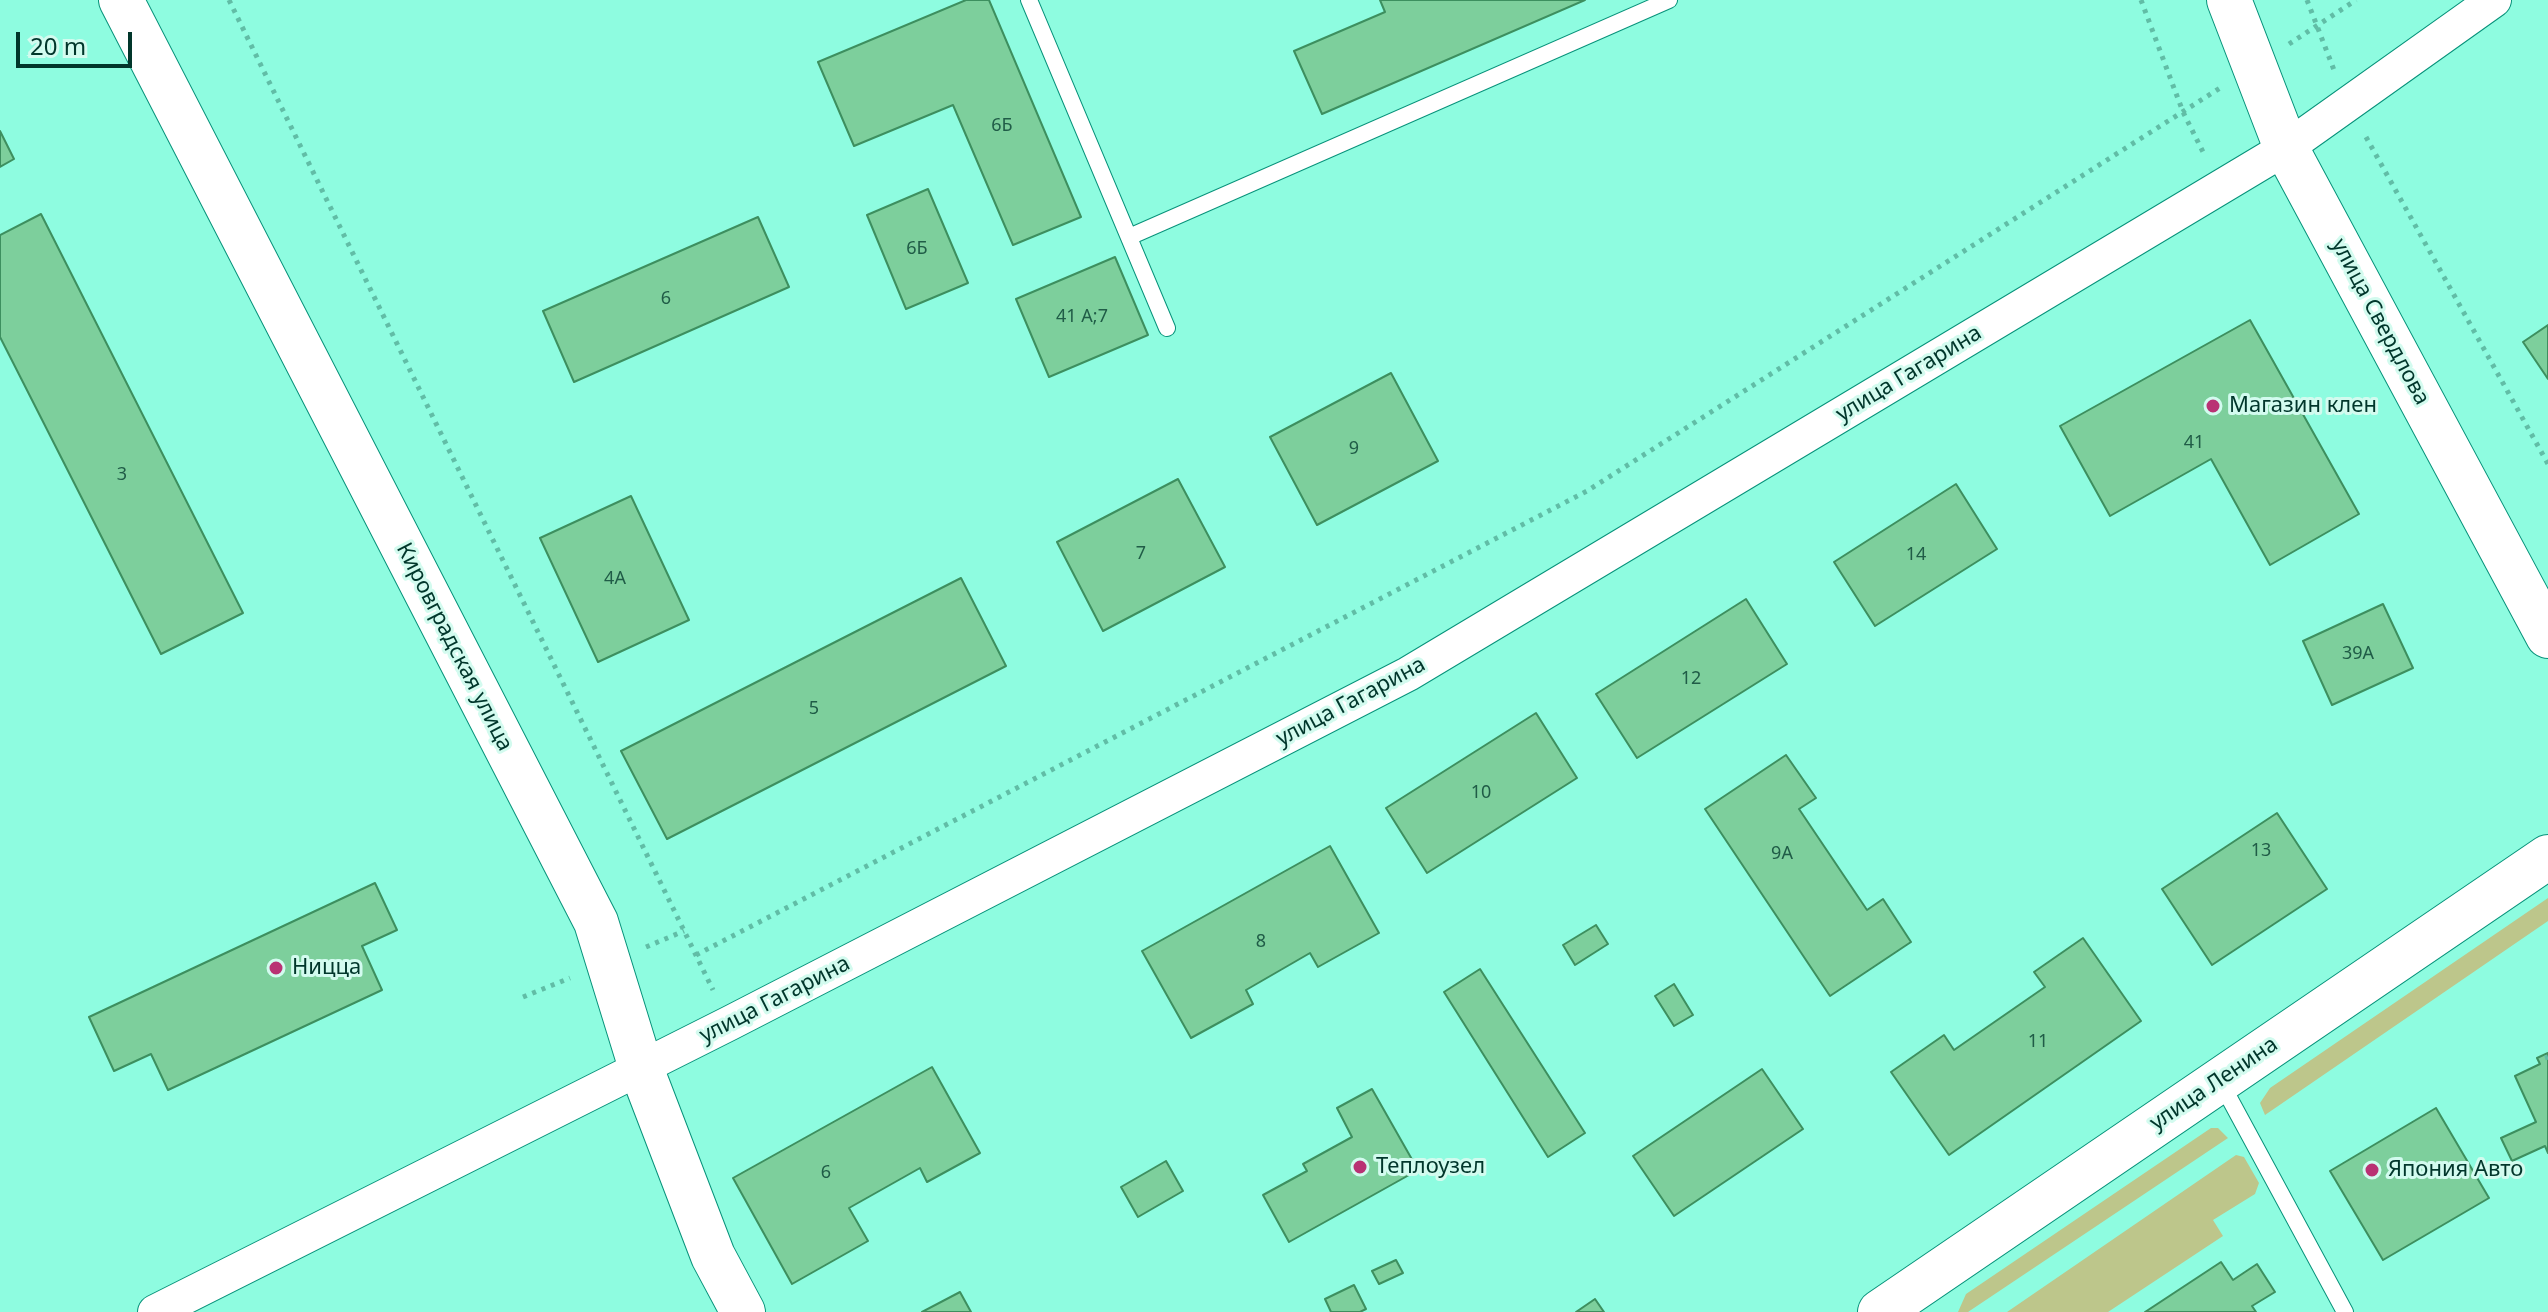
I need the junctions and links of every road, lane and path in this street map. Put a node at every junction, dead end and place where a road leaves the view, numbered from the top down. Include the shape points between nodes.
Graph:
1 (121, 0) edge
2 (229, 0) edge
3 (1029, 0) edge
4 (1669, 0) edge
5 (2141, 0) edge
6 (2229, 0) edge
7 (2307, 0) edge
8 (2356, 0) edge
9 (2494, 0) edge
10 (2317, 26) junction
11 (2255, 66) junction
12 (2348, 104) junction
13 (2183, 112) junction
14 (2286, 148) junction
15 (2220, 187) junction
16 (1129, 237) junction
17 (1167, 328) dead end
18 (2548, 464) edge
19 (2548, 636) edge
20 (2548, 857) edge
21 (696, 955) junction
22 (730, 1023) junction
23 (641, 1068) junction
24 (2220, 1080) junction
25 (1891, 1309) edge
26 (155, 1312) edge
27 (743, 1312) edge
28 (2345, 1312) edge

1 - 23 main road, Кировградская улица via 596,922
2 - 21 path
3 - 16 lane
4 - 16 lane
5 - 13 path
6 - 11 main road, улица Свердлова
7 - 10 path
8 - 10 path
9 - 12 street, улица Гагарина
10 - 11 path
10 - 12 path
11 - 13 path
11 - 14 main road, улица Свердлова
12 - 14 street, улица Гагарина
12 - 18 path
13 - 15 path
13 - 21 path via 1587,491
14 - 15 street, улица Гагарина
14 - 19 main road, улица Свердлова
15 - 22 street, улица Гагарина via 1408,674
16 - 17 lane
20 - 24 main road, улица Ленина
21 - 22 path
22 - 23 street, улица Гагарина
23 - 26 street, улица Гагарина
23 - 27 main road, Кировградская улица via 713,1256
24 - 25 main road, улица Ленина
24 - 28 lane

